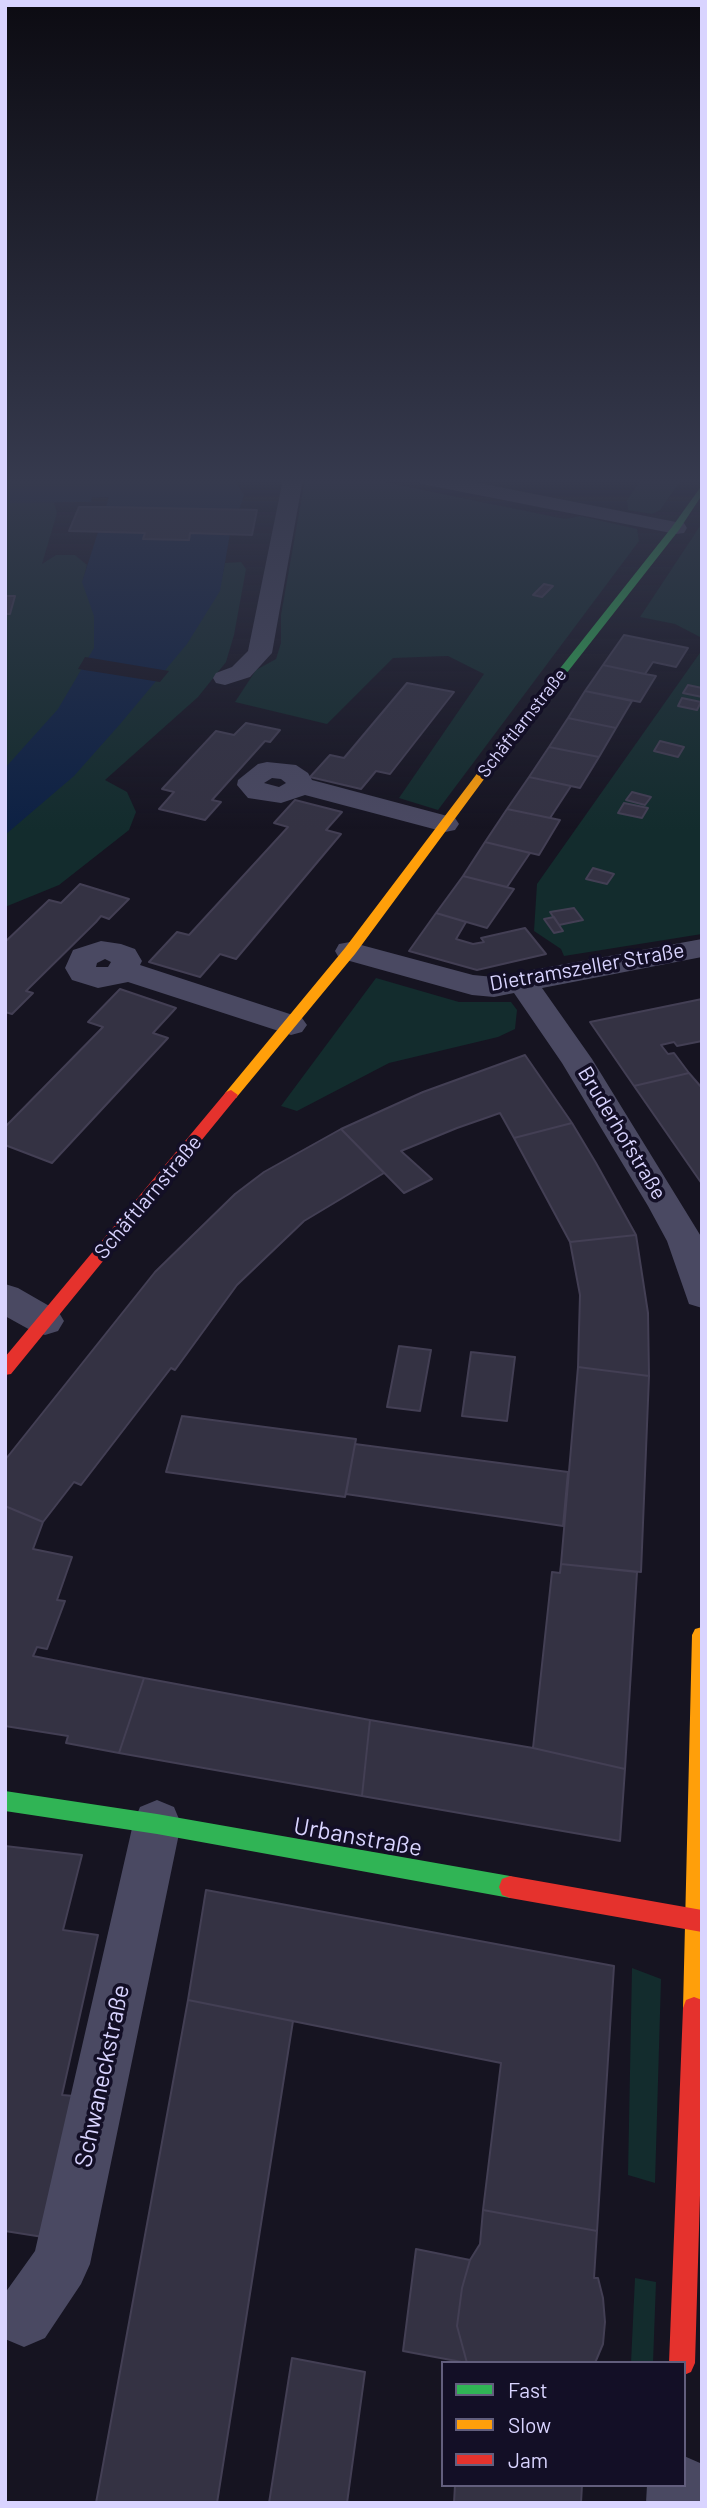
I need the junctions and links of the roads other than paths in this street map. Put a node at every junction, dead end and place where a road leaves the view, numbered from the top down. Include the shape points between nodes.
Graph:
1 (271, 596) edge
2 (623, 596) edge
3 (225, 678) dead end
4 (299, 785) dead end
5 (445, 824) junction
6 (702, 948) edge
7 (350, 951) junction
8 (123, 970) dead end
9 (523, 983) junction
10 (291, 1025) junction
11 (702, 1294) edge
12 (5, 1298) edge
13 (45, 1321) junction
14 (5, 1369) edge
15 (702, 1635) edge
16 (5, 1801) edge
17 (157, 1824) junction
18 (699, 1921) edge
19 (24, 2317) dead end
20 (682, 2361) edge

1 - 3 street via 260,653 241,672
2 - 5 street, Schäftlarnstraße
4 - 5 street
5 - 7 street, Schäftlarnstraße
6 - 9 street, Dietramszeller Straße
7 - 9 street, Dietramszeller Straße via 472,985
7 - 10 street, Schäftlarnstraße
8 - 10 street
9 - 11 street, Bruderhofstraße via 665,1203 685,1241
10 - 13 street, Schäftlarnstraße
12 - 13 street
13 - 14 street, Schäftlarnstraße
15 - 18 street
16 - 17 street, Urbanstraße
17 - 18 street, Urbanstraße
17 - 19 street, Schwaneckstraße via 61,2264
18 - 20 street

